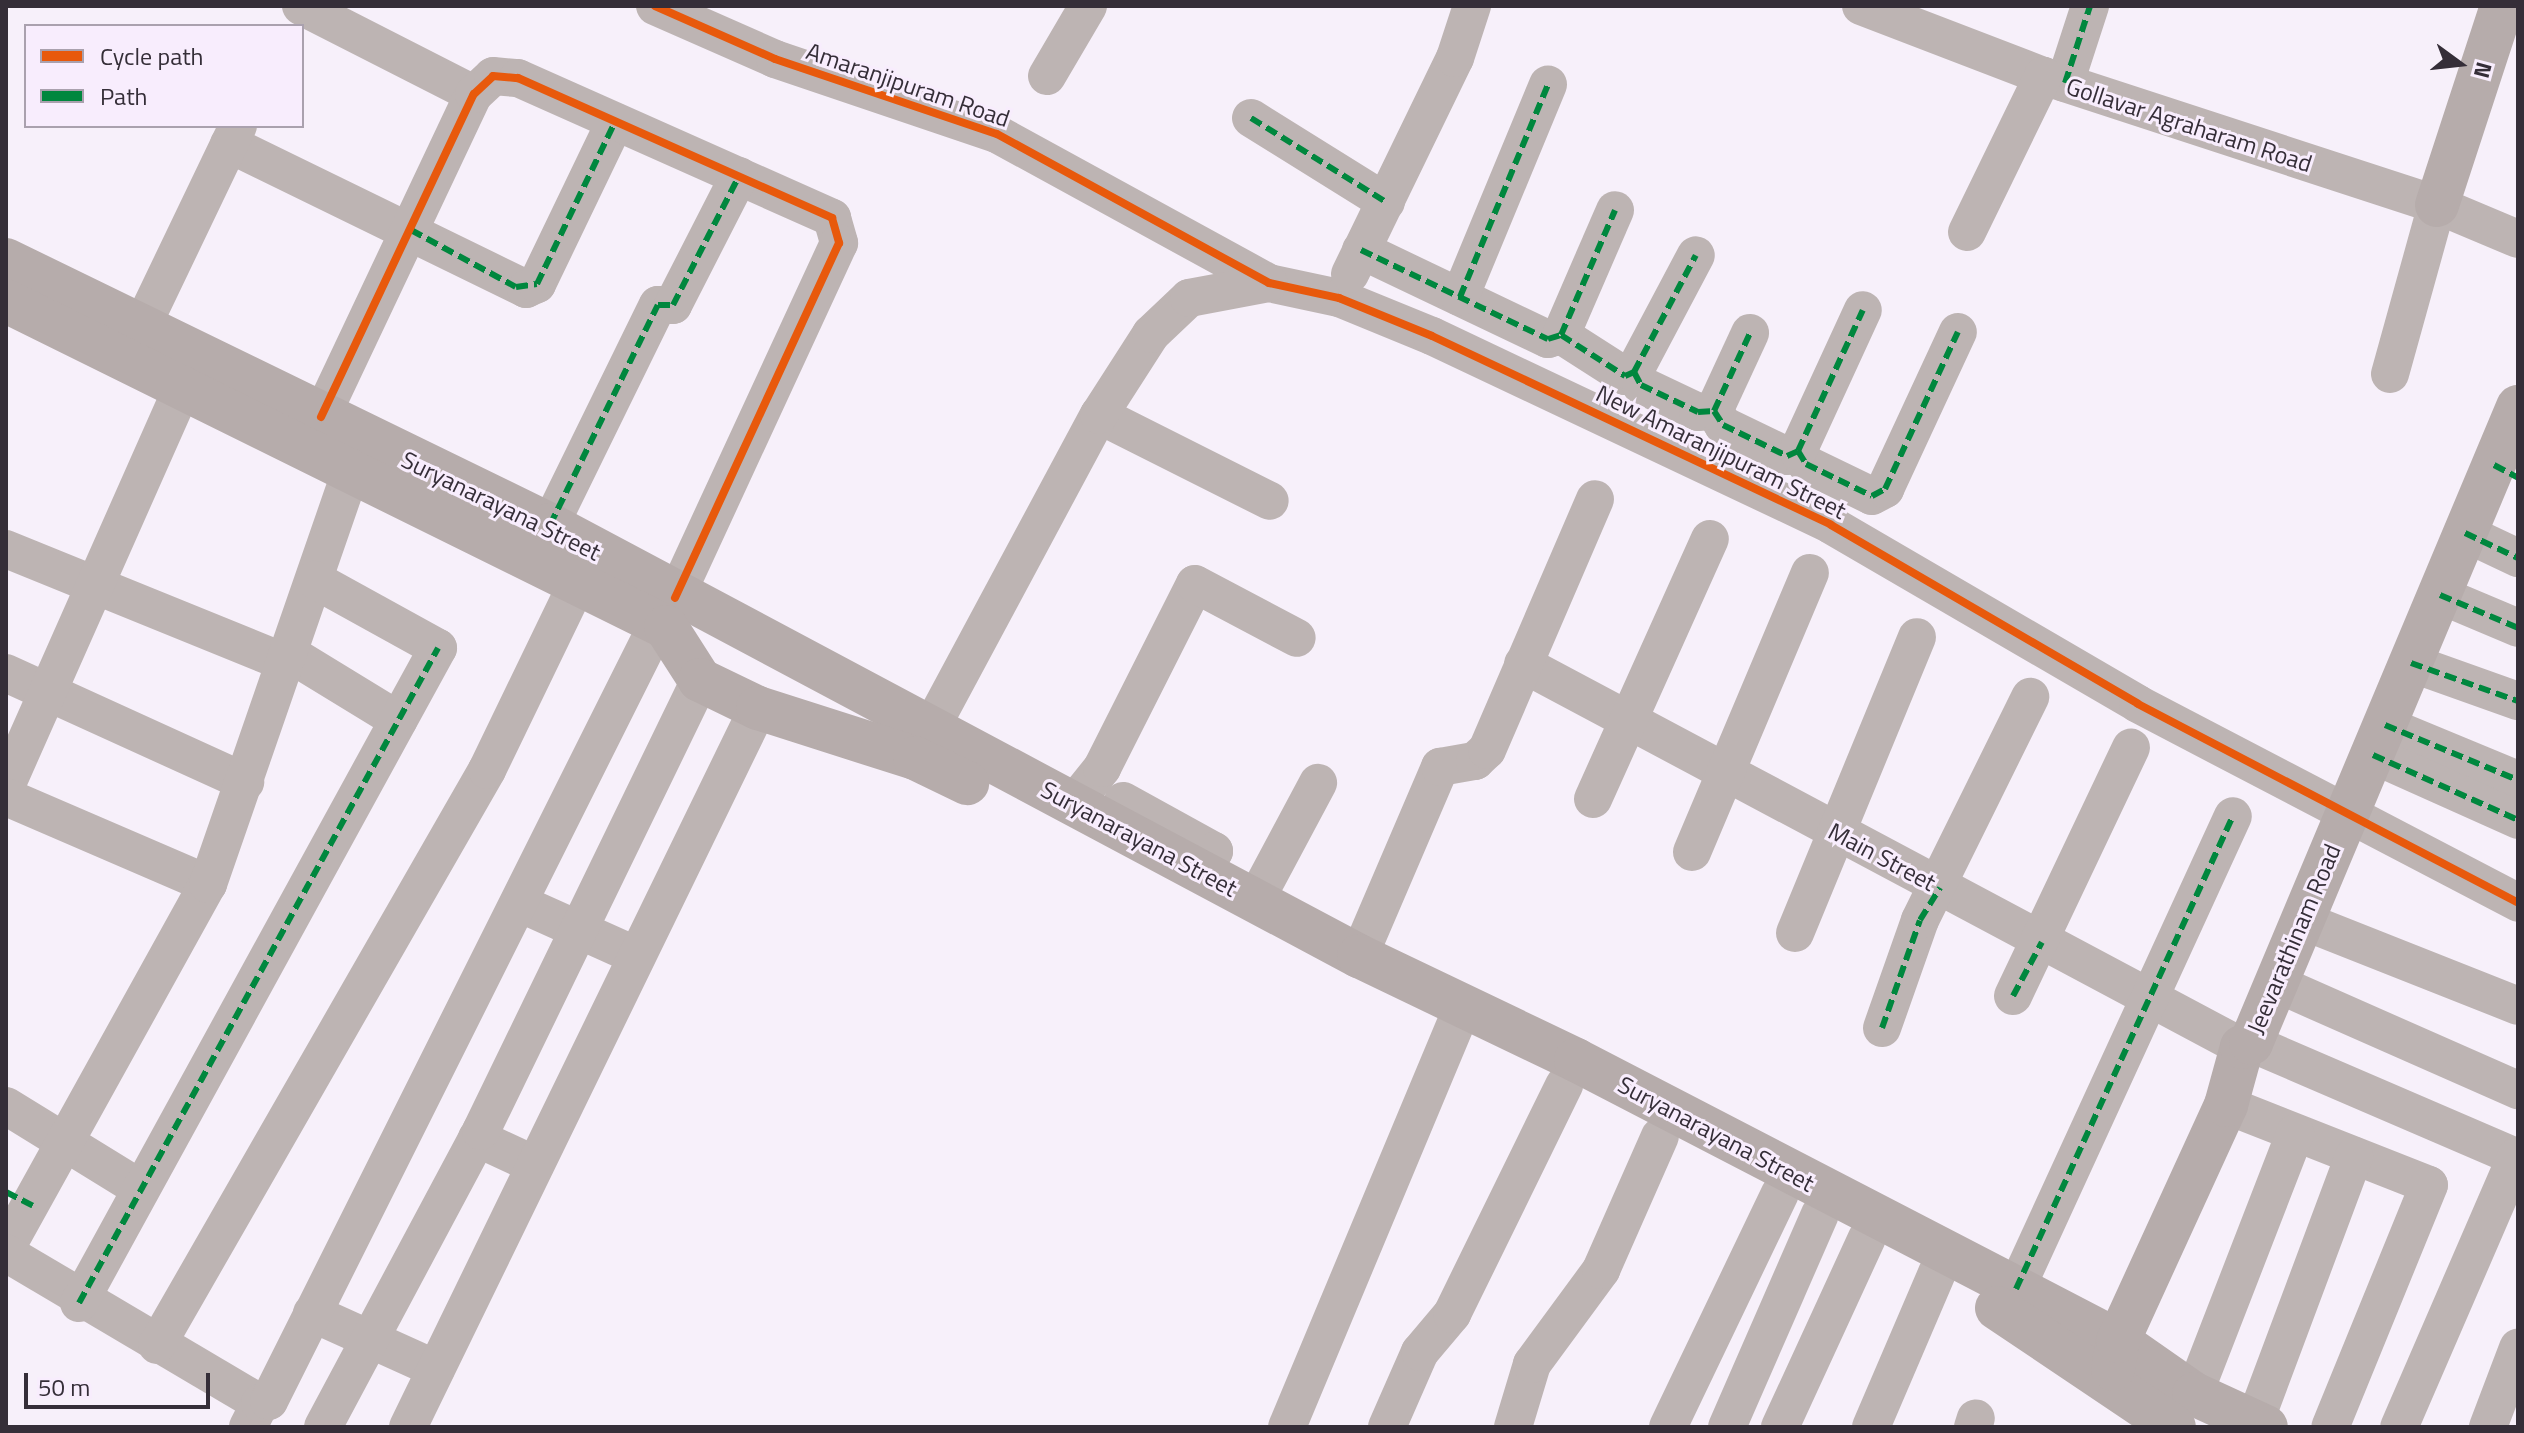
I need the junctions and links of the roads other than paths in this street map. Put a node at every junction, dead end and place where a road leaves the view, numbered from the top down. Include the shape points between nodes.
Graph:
1 (300, 6) edge
2 (655, 6) edge
3 (1088, 6) edge
4 (1472, 6) edge
5 (1861, 6) edge
6 (2090, 6) edge
7 (2502, 6) edge
8 (289, 24) edge
9 (1047, 76) dead end
10 (2054, 80) junction
11 (1548, 85) dead end
12 (474, 94) junction
13 (1251, 118) dead end
14 (615, 122) junction
15 (234, 135) edge
16 (739, 176) junction
17 (1386, 202) junction
18 (2437, 205) junction
19 (1615, 210) dead end
20 (411, 230) junction
21 (1967, 232) dead end
22 (2518, 239) edge
23 (1361, 250) junction
24 (1696, 255) dead end
25 (6, 260) edge
26 (1269, 283) junction
27 (1460, 297) junction
28 (1339, 298) junction
29 (6, 301) edge
30 (1863, 310) dead end
31 (143, 324) junction
32 (1958, 332) dead end
33 (1750, 333) dead end
34 (1561, 335) junction
35 (1634, 372) junction
36 (2390, 374) dead end
37 (184, 384) junction
38 (1714, 411) junction
39 (2517, 414) edge
40 (1099, 415) junction
41 (321, 417) junction
42 (1798, 451) junction
43 (353, 466) junction
44 (2506, 471) edge
45 (1595, 499) dead end
46 (1270, 501) dead end
47 (550, 525) junction
48 (2465, 533) junction
49 (1710, 539) dead end
50 (6, 549) edge
51 (2518, 558) edge
52 (1810, 573) dead end
53 (92, 579) junction
54 (315, 580) junction
55 (579, 580) junction
56 (2440, 595) junction
57 (667, 610) junction
58 (2518, 628) edge
59 (1917, 637) dead end
60 (1297, 638) dead end
61 (289, 658) junction
62 (2411, 663) junction
63 (1523, 664) junction
64 (6, 673) edge
65 (700, 680) junction
66 (46, 688) junction
67 (2030, 697) dead end
68 (2518, 701) edge
69 (758, 708) junction
70 (398, 720) junction
71 (1627, 721) junction
72 (2379, 740) junction
73 (923, 745) junction
74 (2131, 748) dead end
75 (1726, 772) junction
76 (2518, 780) edge
77 (245, 782) junction
78 (1318, 783) dead end
79 (6, 786) edge
80 (6, 797) edge
81 (1593, 799) dead end
82 (1123, 801) dead end
83 (1074, 803) junction
84 (2349, 811) junction
85 (2233, 816) dead end
86 (2518, 820) edge
87 (1833, 832) junction
88 (1692, 852) dead end
89 (1200, 870) junction
90 (208, 884) junction
91 (1940, 888) junction
92 (1255, 901) junction
93 (519, 903) junction
94 (2518, 903) edge
95 (2301, 920) junction
96 (579, 929) junction
97 (1795, 933) dead end
98 (2042, 942) junction
99 (637, 956) junction
100 (1359, 956) junction
101 (2275, 983) junction
102 (2013, 996) dead end
103 (2153, 1003) junction
104 (2518, 1006) edge
105 (1455, 1026) junction
106 (1882, 1028) dead end
107 (2246, 1045) junction
108 (1564, 1085) junction
109 (2518, 1090) edge
110 (2226, 1105) junction
111 (6, 1106) edge
112 (2295, 1133) junction
113 (1660, 1136) junction
114 (477, 1138) junction
115 (67, 1141) junction
116 (2354, 1156) junction
117 (535, 1165) junction
118 (141, 1189) junction
119 (1780, 1193) junction
120 (19, 1199) edge
121 (1820, 1214) junction
122 (1867, 1238) junction
123 (6, 1251) edge
124 (1937, 1273) junction
125 (2016, 1289) junction
126 (79, 1303) junction
127 (312, 1313) junction
128 (370, 1339) junction
129 (157, 1345) junction
130 (2518, 1348) edge
131 (2115, 1360) junction
132 (436, 1369) junction
133 (2184, 1411) edge
134 (254, 1415) edge
135 (2261, 1424) edge
136 (323, 1427) edge
137 (408, 1427) edge
138 (1287, 1427) edge
139 (1387, 1427) edge
140 (1513, 1427) edge
141 (1668, 1427) edge
142 (1727, 1427) edge
143 (1780, 1427) edge
144 (1871, 1427) edge
145 (2330, 1427) edge
146 (2399, 1427) edge
147 (2488, 1427) edge

1 - 8 street
1 - 12 street
2 - 26 street, Amaranjipuram Road via 775,59 997,134
3 - 9 street
4 - 17 street
5 - 10 street, Gollavar Agraharam Road
6 - 10 street
7 - 18 main road
10 - 18 street, Gollavar Agraharam Road
10 - 21 street
11 - 27 street
12 - 14 street via 484,81 508,74
12 - 20 street
13 - 17 street
14 - 16 street
14 - 20 street via 537,284 516,287
15 - 20 street
15 - 31 street
16 - 47 street via 673,305 658,305
16 - 57 street via 832,218 839,243
17 - 23 street
18 - 22 street, Gollavar Agraharam Road
18 - 36 street
19 - 34 street
20 - 41 street
23 - 27 street
23 - 28 street
24 - 35 street
25 - 31 main road, Suryanarayana Street
26 - 28 street, New Amaranjipuram Street
26 - 40 street via 1189,298 1151,334
27 - 34 street via 1548,339
28 - 84 street, New Amaranjipuram Street via 1831,525 2138,704
29 - 37 main road, Suryanarayana Street
30 - 42 street
31 - 41 main road, Suryanarayana Street
32 - 42 street via 1880,495 1806,464
33 - 38 street
34 - 35 street via 1625,376
35 - 38 street via 1641,385 1698,412
37 - 43 main road, Suryanarayana Street
37 - 53 street
38 - 42 street via 1723,425 1787,456
39 - 44 main road, Jeevarathinam Road
40 - 46 street
40 - 73 street
41 - 47 main road, Suryanarayana Street
43 - 54 street
43 - 55 main road, Suryanarayana Street
44 - 48 main road, Jeevarathinam Road
45 - 63 street
47 - 57 main road, Suryanarayana Street
48 - 51 street
48 - 56 main road, Jeevarathinam Road
49 - 71 street
50 - 53 street
52 - 75 street
53 - 61 street
53 - 66 street
54 - 61 street
54 - 70 street via 438,648
55 - 57 main road, Suryanarayana Street
55 - 129 street via 487,770
56 - 58 street
56 - 62 main road, Jeevarathinam Road
57 - 65 main road, Suryanarayana Street
57 - 73 main road, Suryanarayana Street
57 - 93 street
59 - 87 street
60 - 83 street via 1195,584 1121,733 1088,792
61 - 70 street
61 - 77 street
62 - 68 street
62 - 72 main road, Jeevarathinam Road
63 - 71 street, Main Street
63 - 100 street via 1482,757 1440,767
64 - 66 street
65 - 69 main road, Suryanarayana Street
65 - 96 street
66 - 77 street
66 - 79 street
67 - 91 street
69 - 73 main road, Suryanarayana Street
69 - 99 street
70 - 118 street
71 - 75 street, Main Street
71 - 81 street
72 - 76 street
72 - 84 main road, Jeevarathinam Road
72 - 86 street
73 - 83 main road, Suryanarayana Street
73 - 105 main road, Suryanarayana Street
74 - 98 street
75 - 87 street, Main Street
75 - 88 street
77 - 90 street
78 - 92 street
80 - 90 street
82 - 89 street via 1214,851
83 - 89 main road, Suryanarayana Street
84 - 94 street, New Amaranjipuram Street
84 - 95 main road, Jeevarathinam Road
85 - 103 street
87 - 91 street, Main Street
87 - 97 street
89 - 92 main road, Suryanarayana Street
90 - 115 street
91 - 98 street, Main Street
91 - 106 street via 1920,920
92 - 100 main road, Suryanarayana Street
93 - 96 street
93 - 127 street
95 - 101 main road, Jeevarathinam Road
95 - 104 street
96 - 99 street
96 - 114 street
98 - 102 street
98 - 103 street, Main Street
99 - 117 street
100 - 125 main road, Suryanarayana Street
101 - 107 main road, Jeevarathinam Road
101 - 109 street
103 - 107 street, Main Street
103 - 125 street
105 - 108 main road, Suryanarayana Street
105 - 138 street
107 - 110 main road, Jeevarathinam Road
107 - 146 street, Main Street via 2516,1157
108 - 113 main road, Suryanarayana Street
108 - 139 street via 1452,1314 1420,1352
110 - 112 street
110 - 131 main road, Jeevarathinam Road
111 - 115 street
112 - 116 street
112 - 133 street
113 - 119 main road, Suryanarayana Street
113 - 140 street via 1601,1270 1532,1364
114 - 117 street
114 - 128 street
115 - 118 street
115 - 120 street
116 - 135 street
116 - 145 street via 2429,1185
117 - 132 street
118 - 126 street
119 - 121 main road, Suryanarayana Street
119 - 141 street
120 - 123 street
121 - 122 main road, Suryanarayana Street
121 - 142 street
122 - 124 main road, Suryanarayana Street
122 - 143 street
123 - 126 street
124 - 131 main road, Suryanarayana Street
124 - 144 street
125 - 131 main road, Suryanarayana Street
126 - 129 street
127 - 128 street
127 - 134 street via 269,1401
128 - 132 street
128 - 136 street
129 - 134 street
130 - 147 street
131 - 133 main road, Suryanarayana Street via 2121,1398
132 - 137 street
133 - 135 main road, Suryanarayana Street

